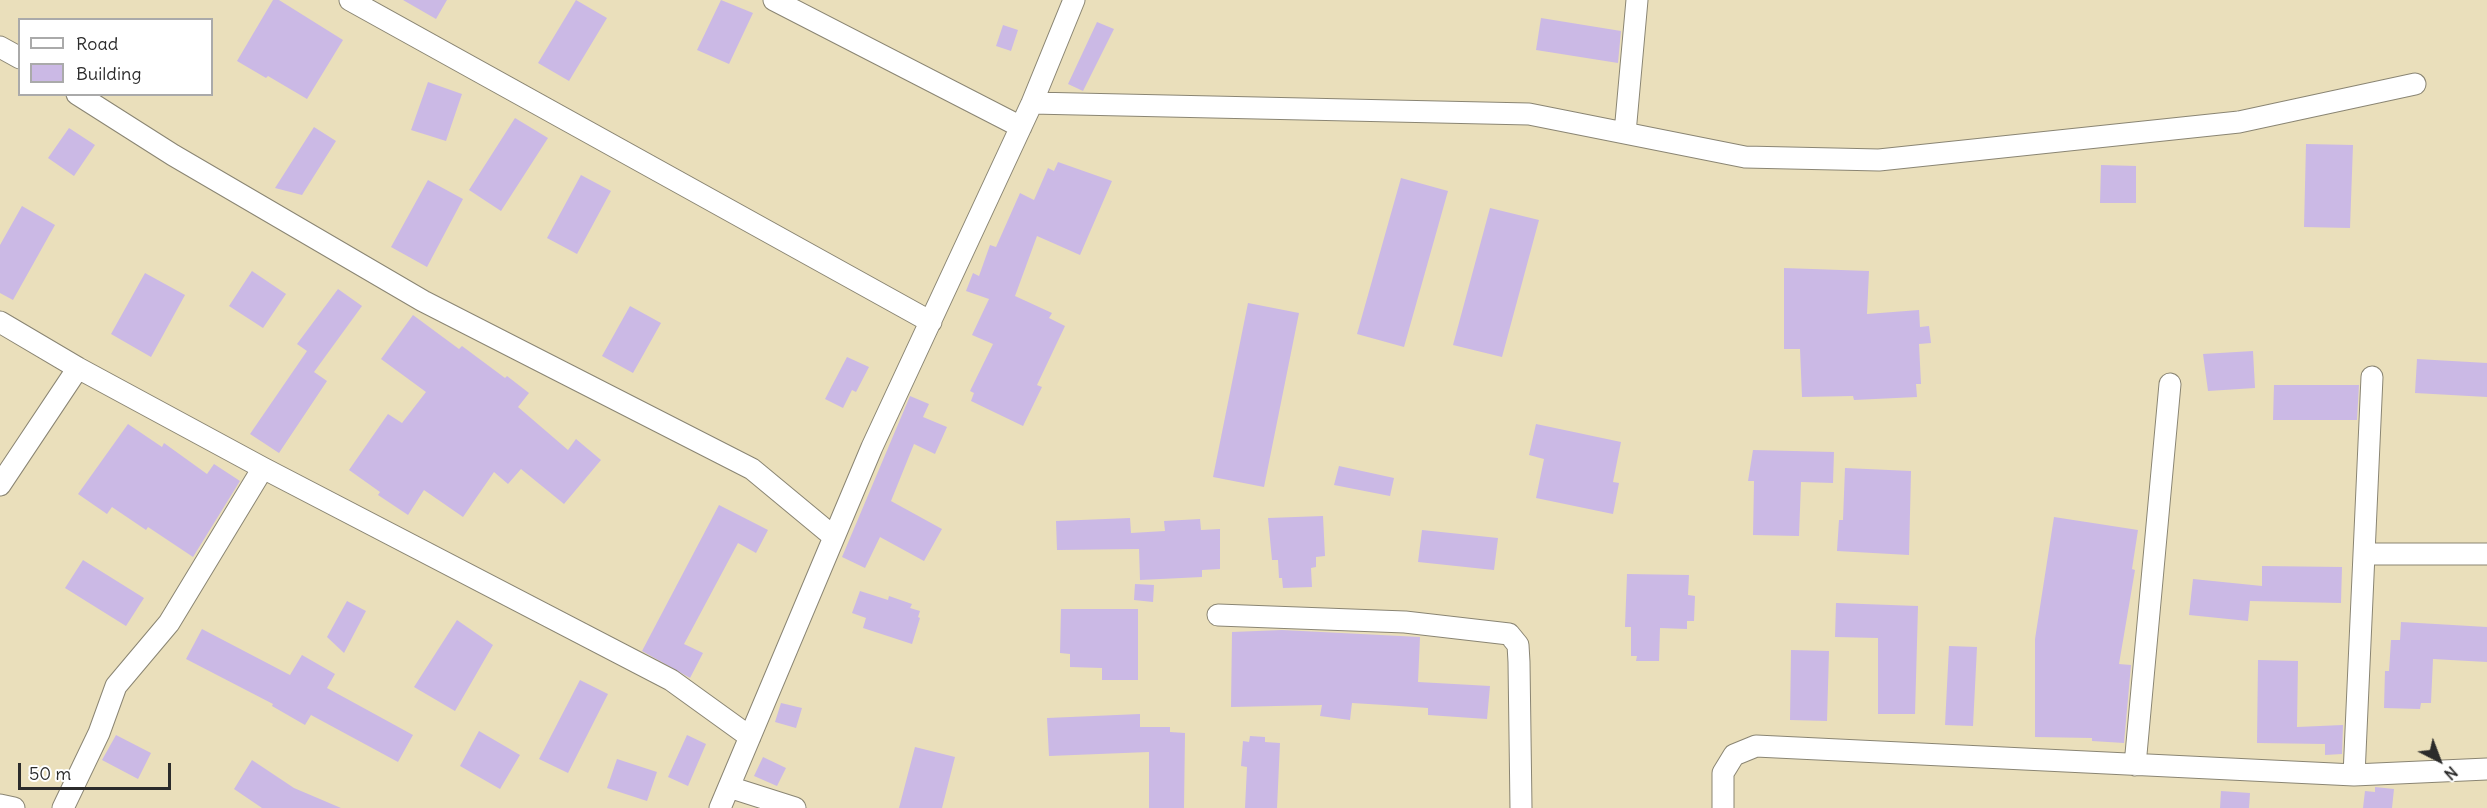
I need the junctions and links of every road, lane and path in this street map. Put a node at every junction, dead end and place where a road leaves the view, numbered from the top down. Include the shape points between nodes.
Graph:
1 (350, 0) edge
2 (774, 0) edge
3 (1074, 0) edge
4 (1636, 0) edge
5 (0, 47) edge
6 (18, 57) edge
7 (2415, 84) dead end
8 (80, 96) edge
9 (1032, 103) junction
10 (1021, 127) junction
11 (1625, 133) junction
12 (0, 322) edge
13 (931, 322) junction
14 (78, 368) junction
15 (2372, 377) dead end
16 (2170, 384) dead end
17 (263, 468) junction
18 (0, 485) edge
19 (834, 537) junction
20 (2366, 554) junction
21 (2487, 554) edge
22 (1218, 615) dead end
23 (750, 737) junction
24 (2135, 765) junction
25 (2487, 769) edge
26 (2354, 775) junction
27 (729, 787) junction
28 (0, 805) edge
29 (14, 808) edge
30 (63, 808) edge
31 (720, 808) edge
32 (795, 808) edge
33 (1521, 808) edge
34 (1723, 808) edge

1 - 13 street
2 - 10 street
3 - 9 street
4 - 11 street
5 - 6 street
7 - 11 street via 2239,122 1879,160 1745,157
8 - 19 street via 423,302 752,469
9 - 10 street
9 - 11 street via 1529,114
10 - 13 street
12 - 14 street
13 - 19 street
14 - 17 street
14 - 18 street
15 - 20 street
16 - 24 street
17 - 23 street via 672,680
17 - 30 street via 169,623 116,686 99,733
19 - 23 street
20 - 21 street
20 - 26 street
22 - 33 street via 1405,622 1509,634 1518,645
23 - 27 street
24 - 26 street
24 - 34 street via 1756,746 1734,755 1722,773
25 - 26 street
27 - 31 street
27 - 32 street
28 - 29 street

